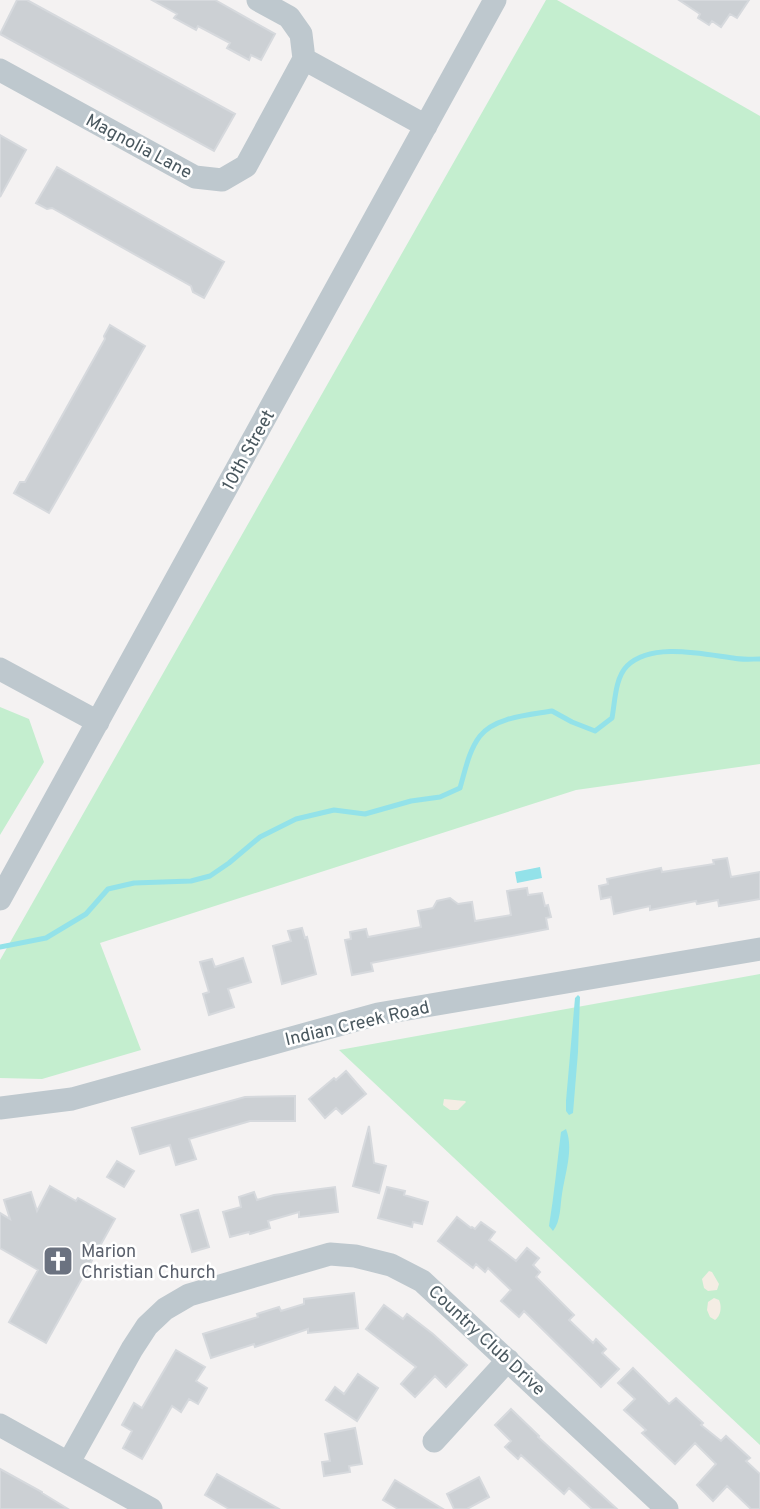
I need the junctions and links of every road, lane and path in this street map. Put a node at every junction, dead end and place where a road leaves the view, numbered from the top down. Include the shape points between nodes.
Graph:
1 (258, 0) edge
2 (495, 0) edge
3 (304, 58) junction
4 (0, 70) edge
5 (426, 127) junction
6 (0, 669) edge
7 (98, 722) junction
8 (0, 899) edge
9 (760, 949) edge
10 (0, 1108) edge
11 (508, 1360) junction
12 (0, 1424) edge
13 (434, 1441) dead end
14 (69, 1462) junction
15 (151, 1509) edge
16 (667, 1509) edge

1 - 3 street via 289,17 301,34
2 - 5 street, 10th Street
3 - 4 street, Magnolia Lane via 246,166 222,180 195,177
3 - 5 street
5 - 7 street, 10th Street
6 - 7 street
7 - 8 street, 10th Street
9 - 10 street, Indian Creek Road via 378,1014 72,1099
11 - 13 street
11 - 14 street, Country Club Drive via 422,1281 391,1265 330,1254 189,1295 165,1309 132,1349
11 - 16 street, Country Club Drive
12 - 14 street
14 - 15 street

